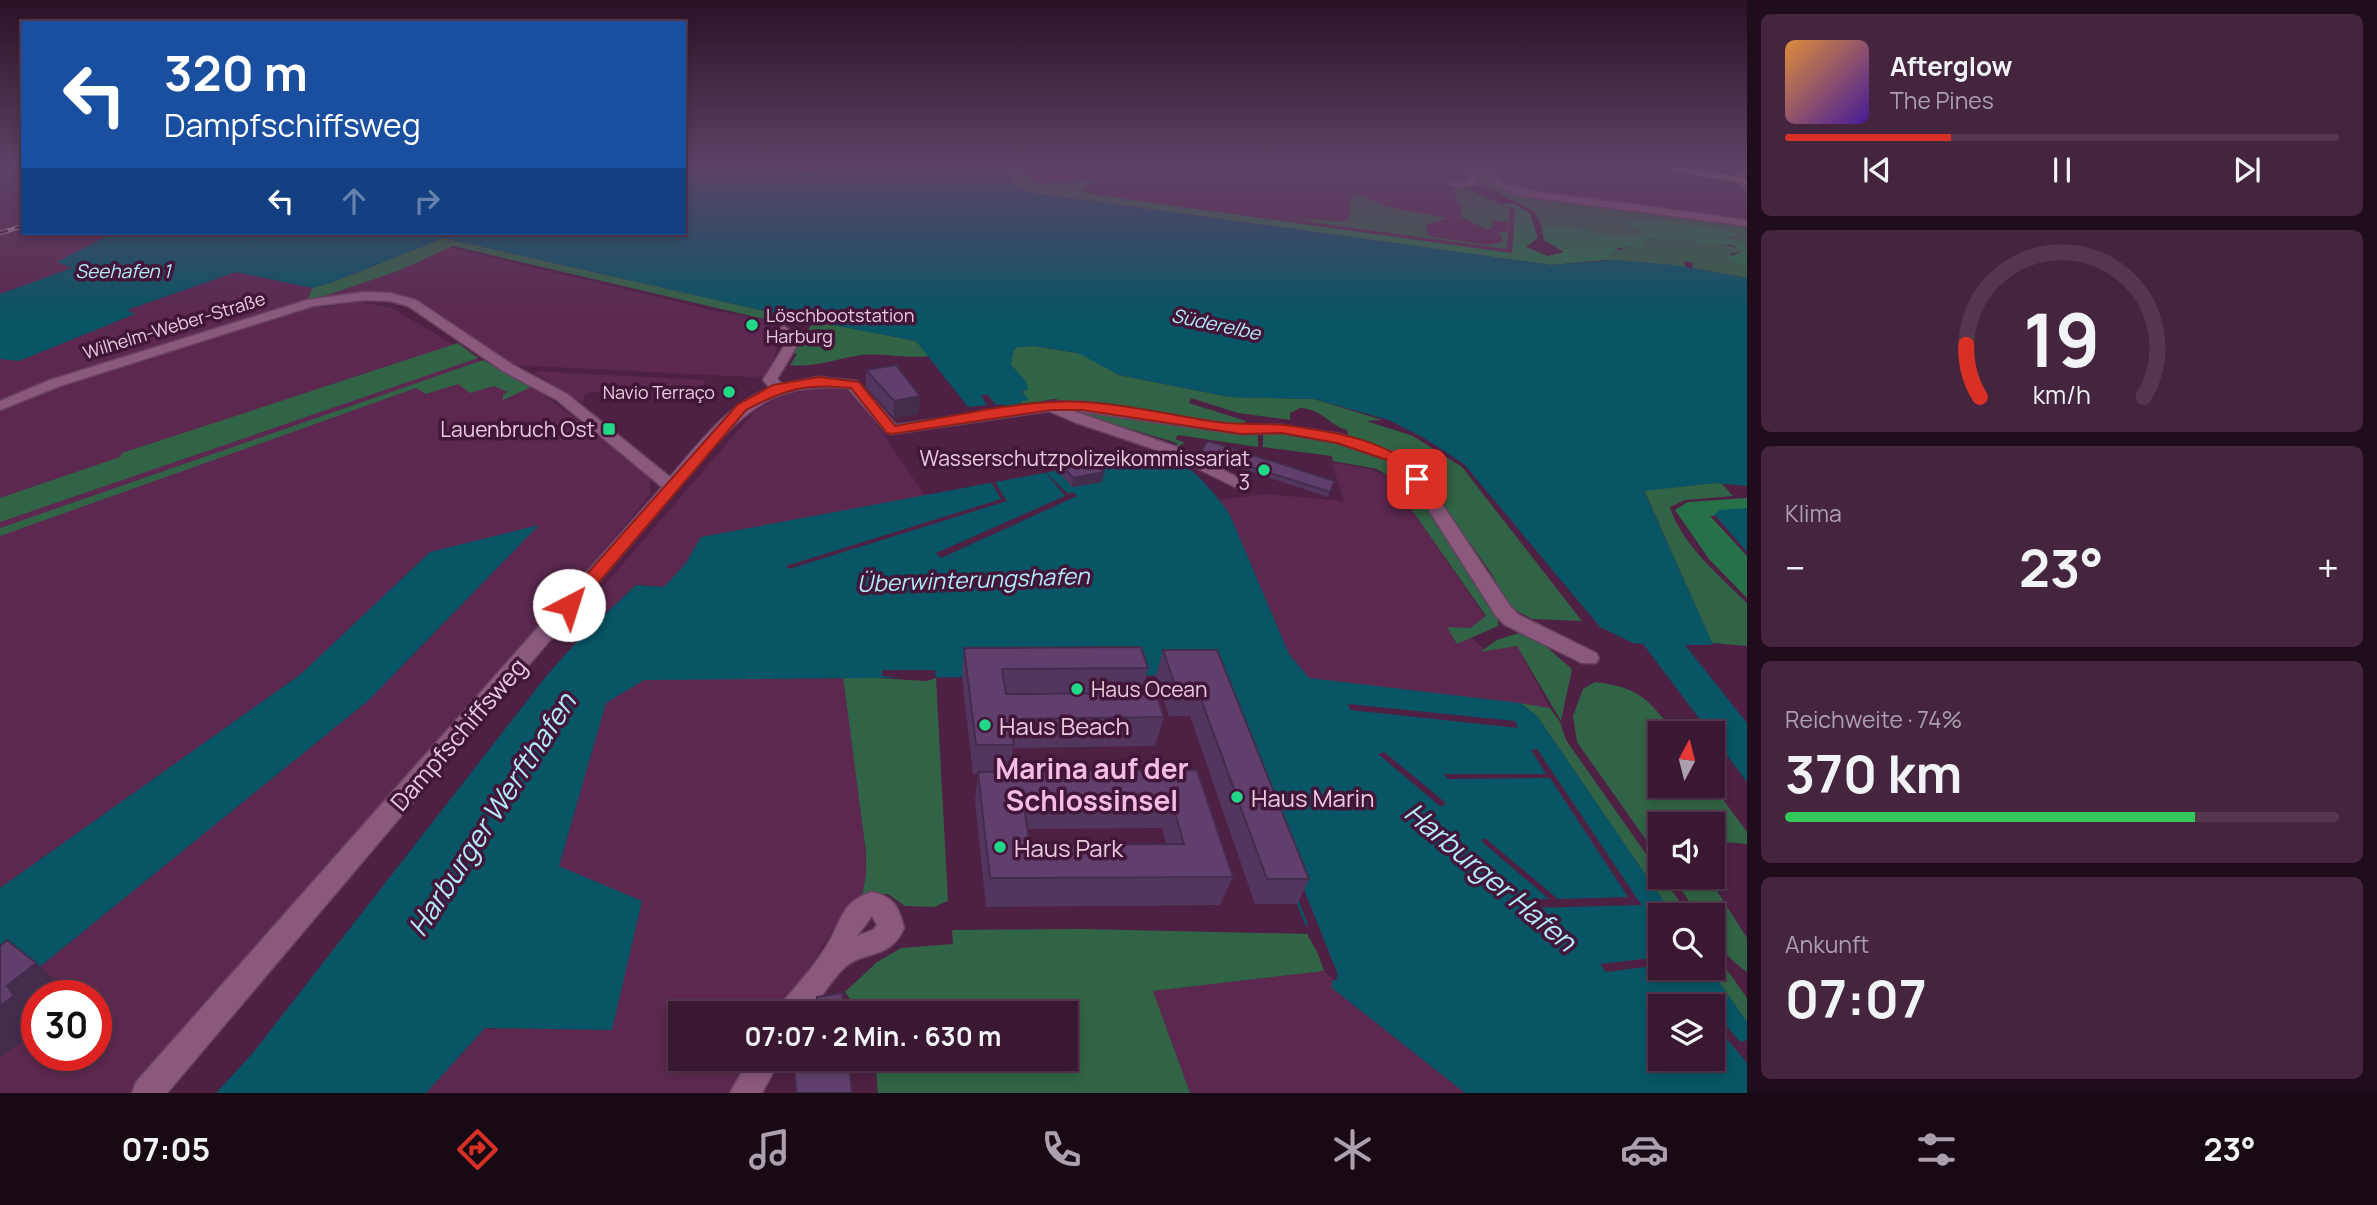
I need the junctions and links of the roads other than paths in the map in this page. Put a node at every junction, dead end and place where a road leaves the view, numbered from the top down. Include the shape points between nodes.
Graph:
1 (1702, 217) edge
2 (1747, 223) edge
3 (784, 330) dead end
4 (778, 388) junction
5 (1051, 406) junction
6 (0, 407) edge
7 (1237, 483) dead end
8 (671, 485) junction
9 (1589, 659) dead end
10 (835, 958) dead end
11 (801, 1001) edge
12 (758, 1071) edge
13 (147, 1093) edge
14 (745, 1093) edge

1 - 2 street
3 - 4 street via 795,339 770,380
4 - 5 street, Dampfschiffsweg via 819,380 852,384 887,429 895,431
4 - 8 street, Dampfschiffsweg via 741,407
5 - 7 street via 1182,453
5 - 9 street via 1112,409 1241,430 1282,429 1340,439 1395,458 1412,471 1503,611
6 - 8 street, Wilhelm-Weber-Straße via 55,383 273,314 323,300 364,296 412,303 508,368 578,408
8 - 13 street, Dampfschiffsweg
10 - 11 street
12 - 14 street

